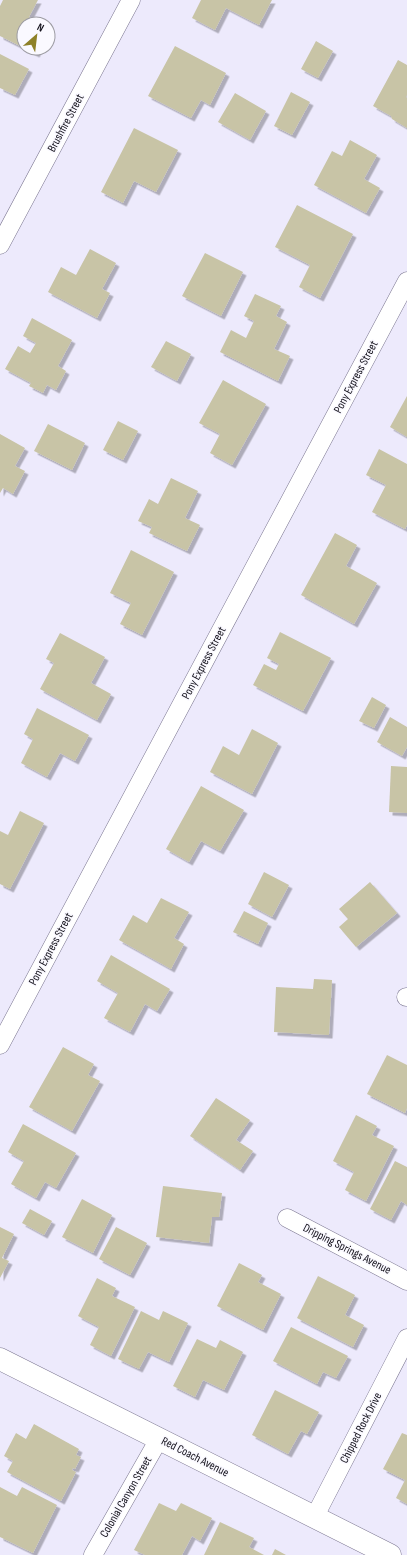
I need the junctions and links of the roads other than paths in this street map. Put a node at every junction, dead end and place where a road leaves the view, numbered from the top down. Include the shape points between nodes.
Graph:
1 (131, 0) edge
2 (0, 245) edge
3 (407, 281) edge
4 (0, 1045) edge
5 (287, 1218) dead end
6 (407, 1280) edge
7 (407, 1338) edge
8 (0, 1359) edge
9 (159, 1439) junction
10 (314, 1518) junction
11 (93, 1555) edge
12 (390, 1555) edge

1 - 2 street, Brushfire Street
3 - 4 street, Pony Express Street
5 - 6 street, Dripping Springs Avenue
7 - 10 street, Chipped Rock Drive
8 - 9 street, Red Coach Avenue
9 - 10 street, Red Coach Avenue
9 - 11 street, Colonial Canyon Street
10 - 12 street, Red Coach Avenue

